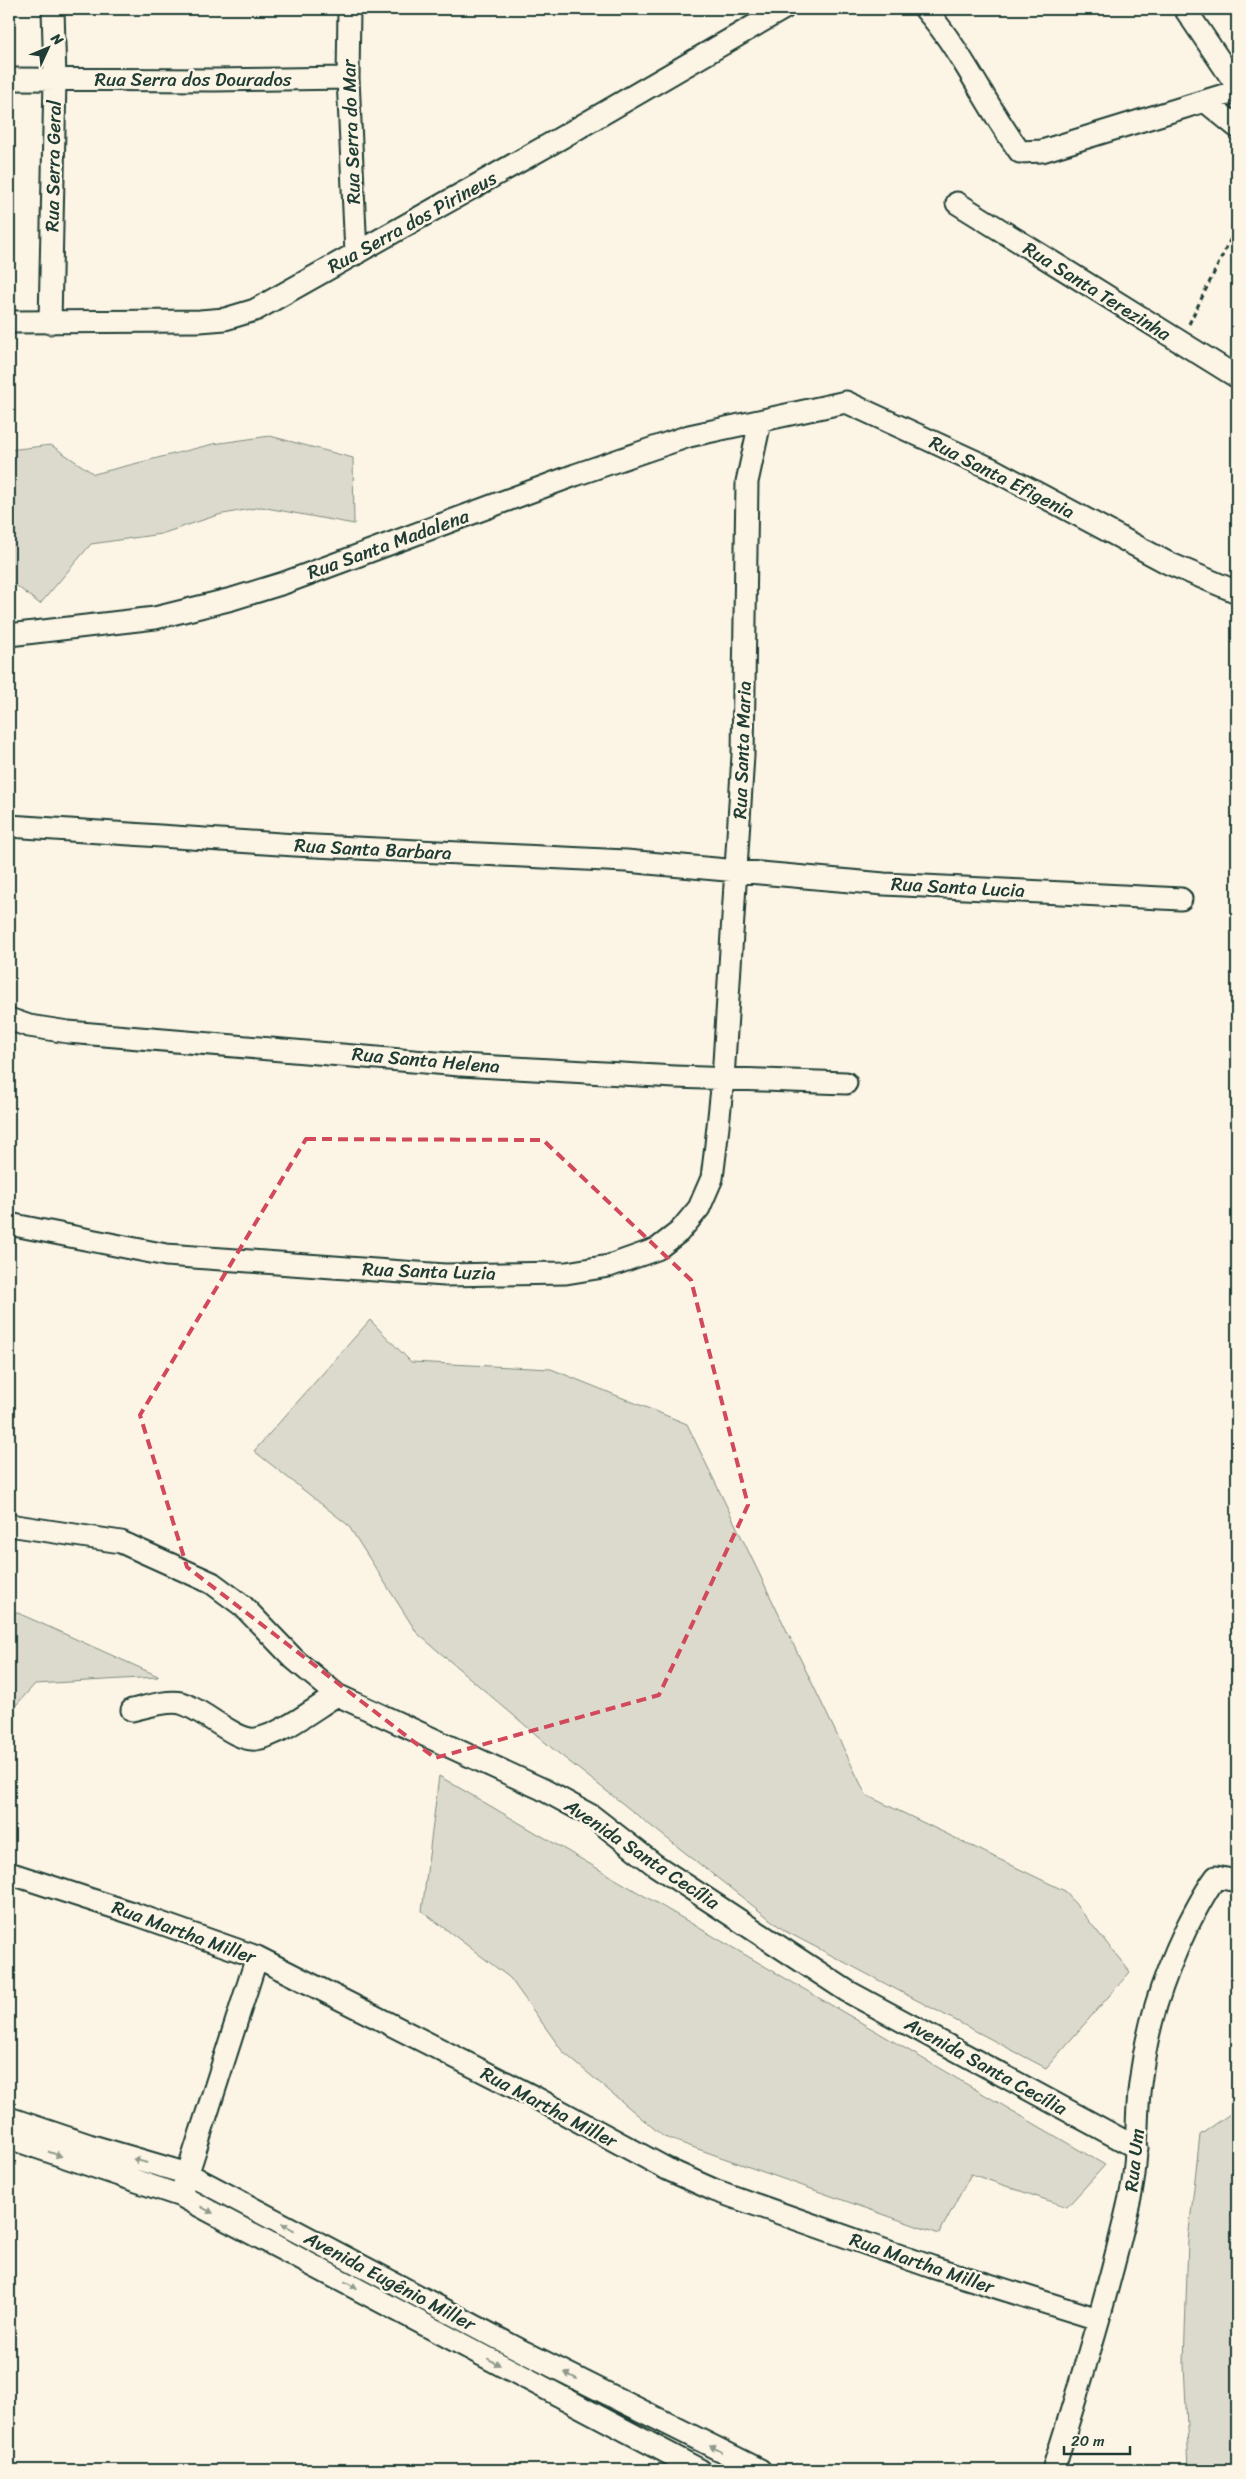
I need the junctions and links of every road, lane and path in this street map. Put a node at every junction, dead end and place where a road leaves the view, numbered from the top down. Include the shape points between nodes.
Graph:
1 (53, 9) edge
2 (349, 9) edge
3 (783, 9) edge
4 (925, 9) edge
5 (1185, 9) edge
6 (348, 78) junction
7 (9, 79) edge
8 (55, 79) junction
9 (1237, 86) edge
10 (1237, 90) edge
11 (1205, 100) junction
12 (1237, 127) edge
13 (957, 203) dead end
14 (1237, 208) edge
15 (356, 254) junction
16 (9, 322) edge
17 (50, 323) junction
18 (1180, 343) junction
19 (1237, 377) edge
20 (760, 422) junction
21 (1237, 592) edge
22 (9, 635) edge
23 (9, 826) edge
24 (736, 869) junction
25 (1181, 899) dead end
26 (9, 1019) edge
27 (723, 1078) junction
28 (846, 1083) dead end
29 (9, 1224) edge
30 (9, 1525) edge
31 (337, 1695) junction
32 (132, 1710) dead end
33 (1237, 1867) edge
34 (9, 1873) edge
35 (1216, 1877) junction
36 (1237, 1882) edge
37 (258, 1957) junction
38 (9, 2118) edge
39 (9, 2138) edge
40 (1137, 2148) junction
41 (188, 2174) junction
42 (180, 2196) junction
43 (1098, 2319) junction
44 (700, 2470) edge
45 (760, 2470) edge
46 (1053, 2470) edge

1 - 8 street, Rua Serra Geral
2 - 6 street, Rua Serra do Mar
3 - 15 street, Rua Serra dos Pirineus
4 - 11 street via 944,32 1020,152 1042,151
5 - 9 street
6 - 8 street, Rua Serra dos Dourados
6 - 15 street, Rua Serra do Mar
7 - 8 street, Rua Serra dos Dourados
8 - 17 street, Rua Serra Geral
10 - 11 street
11 - 12 street
13 - 18 street, Rua Santa Terezinha
14 - 18 path via 1234,232
15 - 17 street, Rua Serra dos Pirineus via 255,310 226,319
16 - 17 street, Rua Serra dos Pirineus
18 - 19 street, Rua Santa Terezinha
20 - 21 street, Rua Santa Efigenia via 846,402 992,469 1168,562
20 - 22 street, Rua Santa Madalena via 689,436 232,599 155,618
20 - 24 street, Rua Santa Maria via 747,482 743,755
23 - 24 street, Rua Santa Barbara
24 - 25 street, Rua Santa Lucia via 884,884
24 - 27 street, Rua Santa Maria
26 - 27 street, Rua Santa Helena via 29,1026 68,1032 241,1047 460,1065
27 - 28 street, Rua Santa Helena
27 - 29 street, Rua Santa Luzia via 712,1178 698,1208 679,1232 657,1249 609,1266 566,1273 435,1275 166,1255
30 - 31 street, Avenida Santa Cecília via 121,1542 212,1583 243,1606 294,1659
31 - 32 street via 281,1728 255,1739 244,1738 180,1703
31 - 40 street, Avenida Santa Cecília via 542,1789 592,1816 655,1865 846,1991
33 - 35 street
34 - 37 street, Rua Martha Miller
35 - 36 street
35 - 40 street, Rua Um via 1205,1892 1167,1969 1152,2011 1140,2085
37 - 41 street
37 - 43 street, Rua Martha Miller via 536,2098 633,2152 714,2190 932,2268
41 -> 38 street, Avenida Eugênio Miller via 88,2146
39 -> 42 street, Avenida Eugênio Miller
40 - 43 street, Rua Um via 1132,2191
41 - 42 street
45 -> 41 street, Avenida Eugênio Miller via 524,2352
42 -> 44 street, Avenida Eugênio Miller
43 - 46 street, Rua Um

